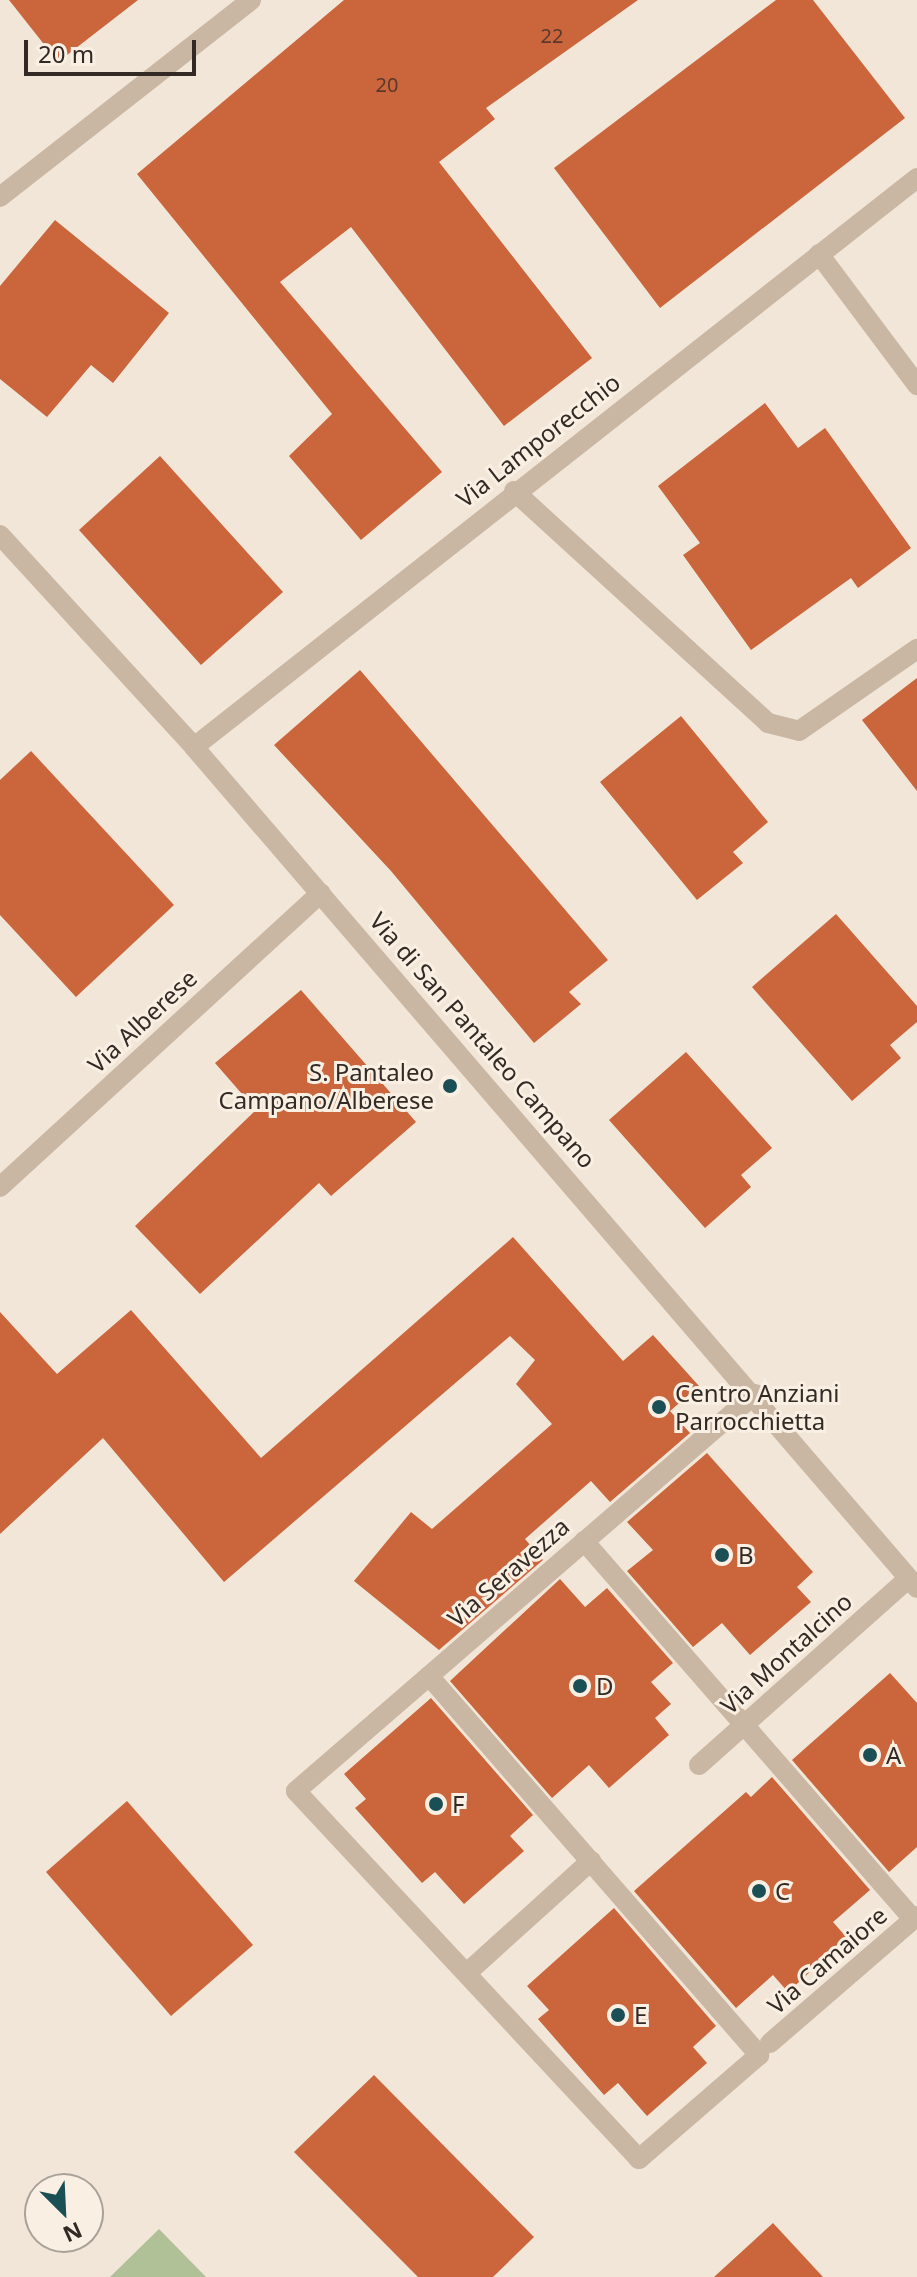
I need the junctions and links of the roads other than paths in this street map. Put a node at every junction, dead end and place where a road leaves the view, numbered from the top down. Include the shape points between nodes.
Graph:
1 (251, 0) edge
2 (917, 178) edge
3 (0, 197) edge
4 (819, 254) junction
5 (917, 385) edge
6 (514, 491) junction
7 (0, 535) edge
8 (917, 649) edge
9 (194, 747) junction
10 (321, 893) junction
11 (0, 1187) edge
12 (755, 1394) junction
13 (584, 1541) junction
14 (913, 1584) edge
15 (429, 1676) junction
16 (744, 1725) junction
17 (699, 1765) dead end
18 (591, 1861) junction
19 (915, 1918) edge
20 (468, 1972) junction
21 (764, 2049) junction

1 - 3 street
2 - 4 street, Via Lamporecchio
4 - 5 street
4 - 6 street, Via Lamporecchio
6 - 8 street via 768,723 799,731
6 - 9 street, Via Lamporecchio
7 - 9 street, Via di San Pantaleo Campano
9 - 10 street, Via di San Pantaleo Campano
10 - 11 street, Via Alberese
10 - 12 street, Via di San Pantaleo Campano
12 - 13 street, Via Seravezza
12 - 14 street, Via di San Pantaleo Campano
13 - 15 street, Via Seravezza
13 - 16 street
14 - 16 street, Via Montalcino
15 - 18 street
15 - 20 street, Via Seravezza via 296,1791
16 - 17 street, Via Montalcino
16 - 19 street
18 - 20 street
18 - 21 street
19 - 21 street, Via Camaiore
20 - 21 street, Via Camaiore via 639,2159

